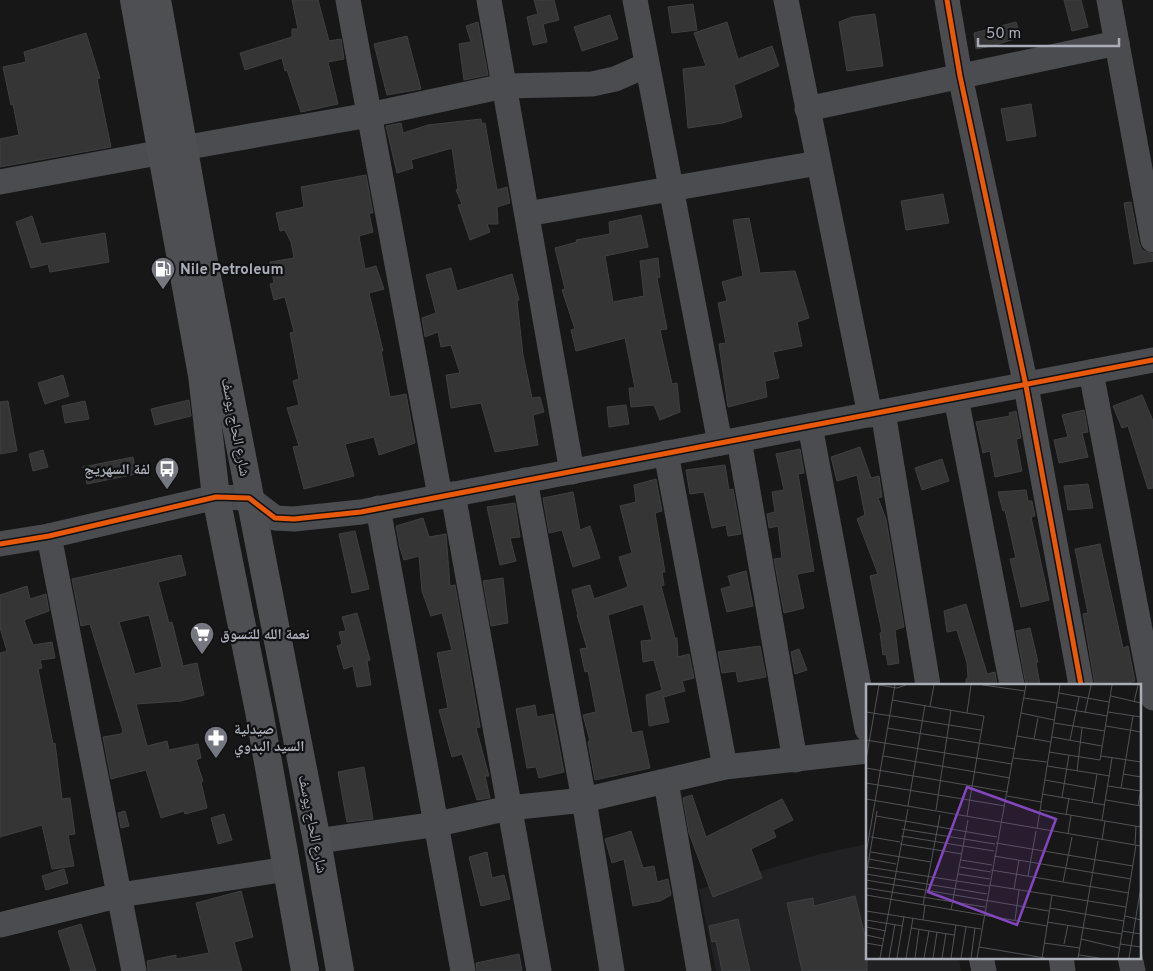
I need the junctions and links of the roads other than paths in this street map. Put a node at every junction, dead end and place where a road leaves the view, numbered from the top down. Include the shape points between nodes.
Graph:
1 (134, 0) edge
2 (158, 0) edge
3 (348, 0) edge
4 (489, 0) edge
5 (634, 0) edge
6 (786, 0) edge
7 (947, 0) edge
8 (1110, 0) edge
9 (1117, 44) junction
10 (647, 65) junction
11 (960, 76) junction
12 (504, 86) junction
13 (807, 109) junction
14 (369, 115) junction
15 (173, 150) junction
16 (818, 163) junction
17 (0, 182) edge
18 (671, 188) junction
19 (527, 214) junction
20 (1153, 240) edge
21 (1153, 360) edge
22 (1091, 372) junction
23 (1026, 386) junction
24 (956, 398) junction
25 (876, 414) junction
26 (810, 426) junction
27 (729, 441) junction
28 (666, 453) junction
29 (572, 472) junction
30 (525, 480) junction
31 (447, 495) junction
32 (216, 497) junction
33 (249, 498) junction
34 (378, 508) junction
35 (49, 536) junction
36 (0, 544) edge
37 (928, 684) edge
38 (1012, 684) edge
39 (1081, 684) edge
40 (1153, 698) edge
41 (1153, 706) edge
42 (1140, 708) edge
43 (866, 724) edge
44 (866, 751) edge
45 (795, 760) junction
46 (725, 767) junction
47 (666, 782) junction
48 (584, 800) junction
49 (509, 808) junction
50 (438, 824) junction
51 (317, 841) junction
52 (287, 868) junction
53 (120, 895) junction
54 (0, 924) edge
55 (982, 958) edge
56 (1061, 958) edge
57 (1130, 958) edge
58 (134, 971) edge
59 (305, 971) edge
60 (340, 971) edge
61 (463, 971) edge
62 (539, 971) edge
63 (612, 971) edge
64 (699, 971) edge
65 (984, 971) edge
66 (1063, 971) edge
67 (1133, 971) edge

1 - 15 main road, شارع الحاج يوسف
2 - 15 main road, شارع الحاج يوسف
3 - 14 street
4 - 12 street
5 - 10 street
6 - 13 street
7 - 11 street
8 - 9 street
9 - 11 street
9 - 20 street
10 - 12 street via 615,79 592,84
10 - 18 street
11 - 13 street
11 - 23 street
12 - 14 street
12 - 19 street
13 - 16 street
14 - 15 street
14 - 31 street
15 - 17 street
15 - 32 main road, شارع الحاج يوسف
15 - 33 main road, شارع الحاج يوسف
16 - 18 street
16 - 25 street
18 - 19 street
18 - 27 street
19 - 29 street
21 - 22 street
22 - 23 street
22 - 40 street
23 - 24 street
23 - 39 street
24 - 25 street
24 - 38 street
25 - 26 street
25 - 37 street
26 - 27 street
26 - 43 street
27 - 28 street
27 - 45 street
28 - 29 street
28 - 46 street
29 - 30 street
30 - 31 street
30 - 48 street
31 - 34 street
31 - 49 street
32 - 33 street
32 - 35 street
32 - 52 main road, شارع الحاج يوسف
33 - 34 street via 275,518 294,519
33 - 51 main road, شارع الحاج يوسف
34 - 50 street
35 - 36 street
35 - 53 street
41 - 42 street
44 - 45 street
45 - 46 street
46 - 47 street
47 - 48 street
47 - 64 street
48 - 49 street
48 - 63 street
49 - 50 street
49 - 62 street
50 - 51 street
50 - 61 street
51 - 60 main road, شارع الحاج يوسف
52 - 53 street
52 - 59 main road, شارع الحاج يوسف
53 - 54 street
53 - 58 street
55 - 65 street
56 - 66 street
57 - 67 street

